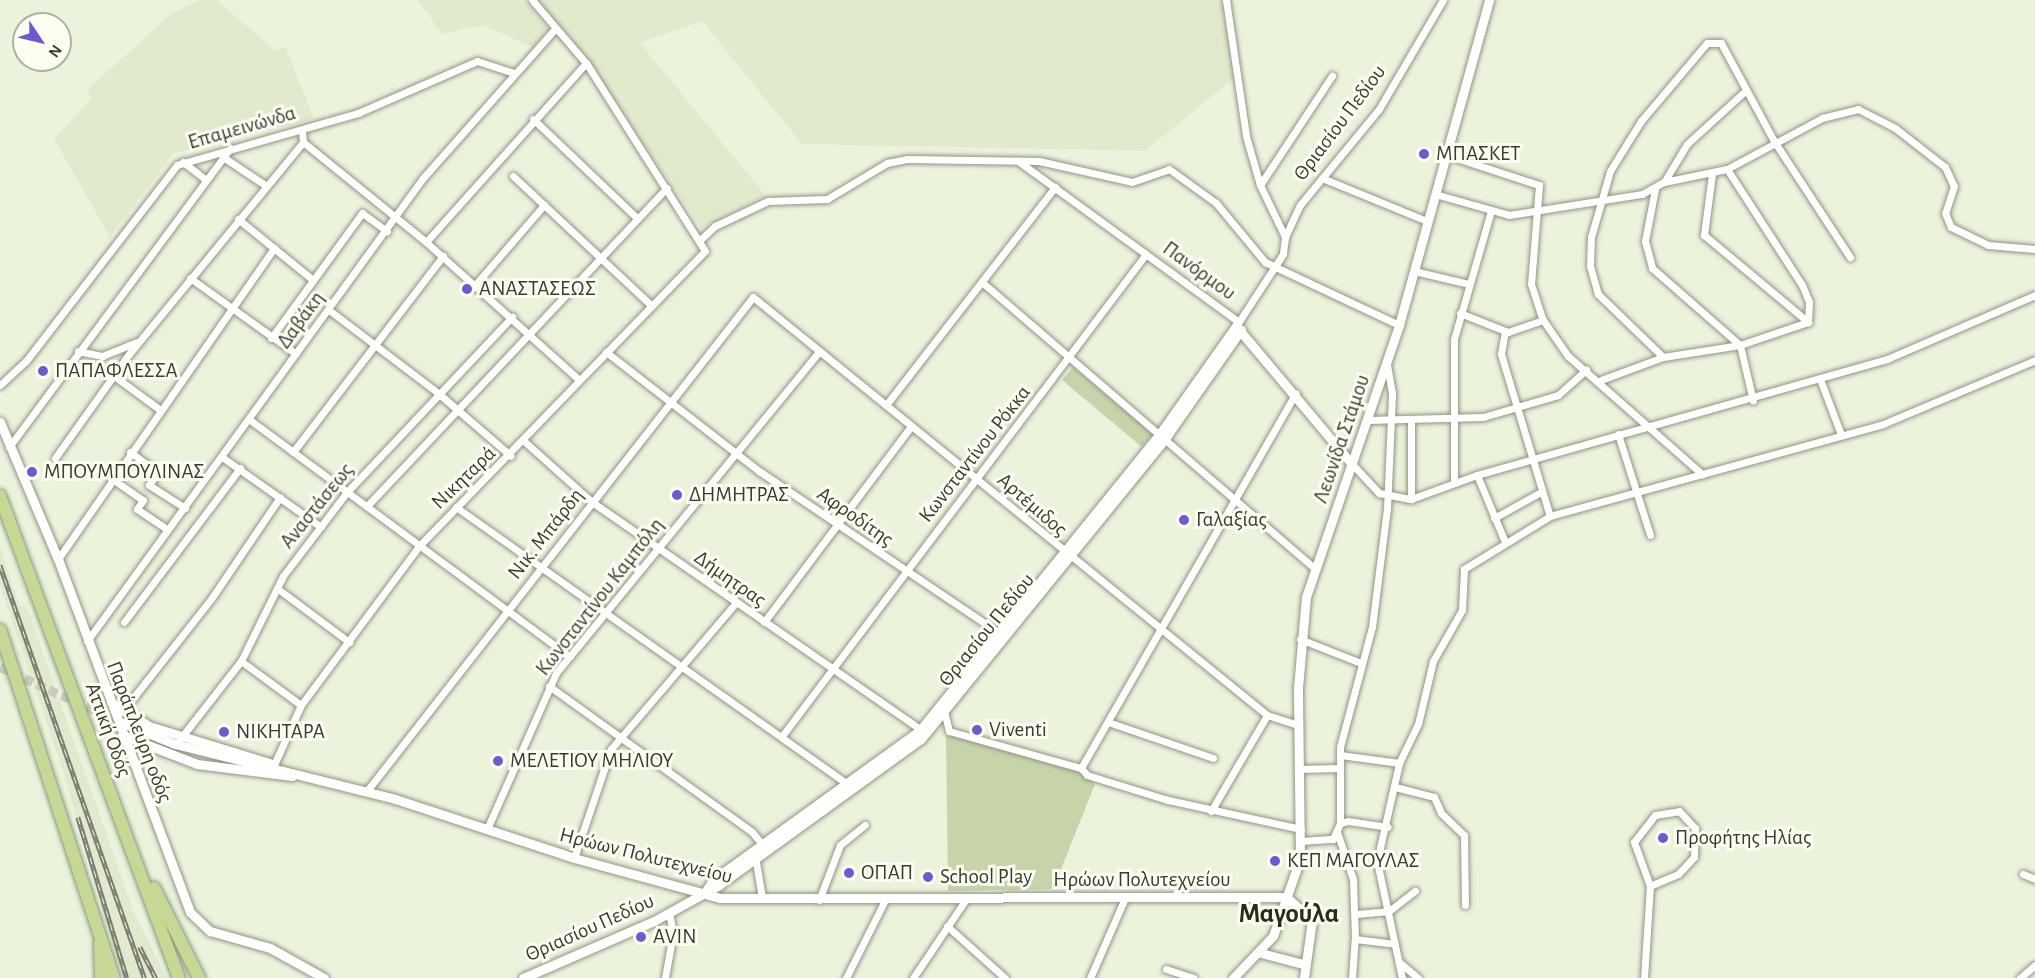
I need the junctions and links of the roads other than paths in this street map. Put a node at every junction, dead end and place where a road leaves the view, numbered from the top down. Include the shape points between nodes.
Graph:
1 (532, 0) edge
2 (1226, 0) edge
3 (1443, 0) edge
4 (1489, 0) edge
5 (555, 29) junction
6 (586, 63) junction
7 (513, 73) junction
8 (1332, 76) dead end
9 (1745, 91) junction
10 (533, 119) junction
11 (302, 130) junction
12 (1774, 141) junction
13 (303, 142) junction
14 (230, 148) junction
15 (1447, 155) junction
16 (223, 157) junction
17 (1017, 160) junction
18 (183, 162) junction
19 (1727, 169) junction
20 (1712, 174) junction
21 (513, 176) dead end
22 (1322, 178) junction
23 (206, 180) junction
24 (1664, 182) junction
25 (265, 185) junction
26 (1260, 185) junction
27 (1055, 187) junction
28 (667, 188) junction
29 (1655, 189) junction
30 (1434, 194) junction
31 (1599, 199) junction
32 (544, 205) junction
33 (1537, 209) junction
34 (1491, 211) junction
35 (397, 217) junction
36 (637, 218) junction
37 (238, 219) junction
38 (1426, 221) junction
39 (387, 231) junction
40 (1285, 237) junction
41 (701, 239) junction
42 (426, 242) junction
43 (274, 248) junction
44 (2035, 249) edge
45 (1146, 254) junction
46 (442, 256) junction
47 (599, 257) junction
48 (1850, 257) dead end
49 (1275, 268) junction
50 (1414, 271) junction
51 (190, 278) junction
52 (313, 280) junction
53 (984, 284) junction
54 (1468, 284) junction
55 (476, 285) junction
56 (2035, 295) edge
57 (753, 297) joint
58 (652, 306) junction
59 (230, 308) junction
60 (329, 309) junction
61 (1460, 313) junction
62 (512, 317) junction
63 (1543, 320) junction
64 (1808, 322) junction
65 (1399, 325) junction
66 (1238, 326) junction
67 (1505, 331) junction
68 (529, 332) junction
69 (271, 338) junction
70 (141, 340) junction
71 (373, 343) junction
72 (1740, 345) junction
73 (78, 351) junction
74 (819, 351) junction
75 (606, 352) junction
76 (296, 354) junction
77 (1663, 357) junction
78 (1071, 358) junction
79 (2035, 360) edge
80 (1387, 364) junction
81 (1586, 370) junction
82 (114, 376) junction
83 (1820, 379) junction
84 (579, 380) junction
85 (1601, 380) junction
86 (0, 385) edge
87 (1296, 392) junction
88 (438, 393) junction
89 (1753, 401) junction
90 (670, 403) junction
91 (886, 405) junction
92 (1518, 407) junction
93 (159, 409) junction
94 (459, 409) junction
95 (1454, 418) junction
96 (249, 420) junction
97 (1368, 420) junction
98 (0, 422) edge
99 (1410, 422) junction
100 (1389, 423) junction
101 (1648, 425) junction
102 (911, 426) junction
103 (1840, 432) junction
104 (1618, 434) junction
105 (1163, 435) junction
106 (524, 441) junction
107 (9, 447) junction
108 (130, 452) junction
109 (293, 452) junction
110 (736, 454) junction
111 (510, 456) junction
112 (222, 457) junction
113 (55, 458) dead end
114 (1532, 459) junction
115 (1353, 464) junction
116 (240, 468) junction
117 (1702, 474) junction
118 (1477, 475) junction
119 (111, 478) junction
120 (976, 478) junction
121 (1454, 483) junction
122 (347, 492) junction
123 (1636, 492) junction
124 (1539, 493) junction
125 (0, 496) edge
126 (1386, 496) junction
127 (280, 497) junction
128 (1236, 498) junction
129 (1412, 499) junction
130 (592, 502) junction
131 (367, 506) junction
132 (456, 507) junction
133 (185, 508) junction
134 (1550, 516) junction
135 (1494, 518) junction
136 (836, 525) junction
137 (321, 527) junction
138 (168, 530) junction
139 (1650, 535) dead end
140 (1505, 542) junction
141 (420, 545) junction
142 (658, 549) junction
143 (1066, 555) junction
144 (58, 559) junction
145 (542, 567) junction
146 (1316, 570) junction
147 (905, 572) junction
148 (278, 589) junction
149 (735, 604) junction
150 (507, 610) junction
151 (609, 612) junction
152 (124, 622) dead end
153 (764, 622) junction
154 (1161, 629) junction
155 (0, 630) edge
156 (1001, 635) junction
157 (1300, 639) junction
158 (86, 642) junction
159 (349, 642) junction
160 (570, 657) junction
161 (241, 661) junction
162 (1361, 663) junction
163 (684, 665) junction
164 (832, 672) junction
165 (549, 686) junction
166 (109, 699) junction
167 (301, 705) junction
168 (943, 708) junction
169 (122, 712) junction
170 (1267, 715) junction
171 (1108, 722) junction
172 (123, 723) tunnel mouth
173 (1298, 725) junction
174 (923, 732) junction
175 (122, 735) junction
176 (782, 736) junction
177 (180, 739) junction
178 (618, 740) junction
179 (144, 747) junction
180 (129, 755) junction
181 (1340, 755) junction
182 (1213, 758) dead end
183 (1399, 764) junction
184 (273, 767) junction
185 (1082, 768) junction
186 (1339, 768) junction
187 (1299, 769) junction
188 (303, 776) junction
189 (849, 786) junction
190 (1395, 787) junction
191 (366, 792) junction
192 (1211, 811) junction
193 (1340, 823) junction
194 (865, 825) dead end
195 (1388, 826) junction
196 (487, 829) junction
197 (1301, 829) junction
198 (1337, 832) junction
199 (1301, 841) junction
200 (131, 847) junction
201 (760, 851) junction
202 (574, 858) junction
203 (2024, 874) dead end
204 (2035, 879) edge
205 (1650, 886) junction
206 (1415, 891) dead end
207 (704, 894) junction
208 (1286, 897) junction
209 (762, 898) junction
210 (1125, 898) junction
211 (966, 899) junction
212 (819, 900) junction
213 (885, 900) junction
214 (1465, 905) dead end
215 (1389, 912) junction
216 (669, 913) junction
217 (1356, 914) junction
218 (947, 926) junction
219 (100, 939) junction
220 (1355, 939) junction
221 (1393, 944) junction
222 (1261, 952) junction
223 (1399, 962) junction
224 (1303, 964) junction
225 (2035, 965) edge
226 (1166, 969) dead end
227 (101, 978) edge
228 (114, 978) edge
229 (179, 978) edge
230 (199, 978) edge
231 (324, 978) edge
232 (523, 978) edge
233 (665, 978) edge
234 (846, 978) edge
235 (913, 978) edge
236 (1005, 978) edge
237 (1090, 978) edge
238 (1194, 978) edge
239 (1233, 978) edge
240 (1304, 978) edge
241 (1352, 978) edge
242 (1402, 978) edge
243 (1418, 978) edge
244 (1644, 978) edge
245 (2020, 978) edge

1 - 5 street
2 - 26 street via 1246,136
3 - 22 street, Θριασίου Πεδίου via 1379,109
4 - 15 main road, Λεωνίδα Στάμου
5 - 6 street
5 - 7 street, Δαβάκη
6 - 10 street
6 - 28 street
7 - 11 street, Επαμεινώνδα via 477,61 358,113
7 - 35 street, Δαβάκη
8 - 26 street
9 - 12 street
9 - 24 street via 1687,144
9 - 31 street via 1721,43 1707,43 1641,121
10 - 36 street
10 - 42 street
11 - 13 street
11 - 14 street, Επαμεινώνδα
12 - 19 street
12 - 44 street via 1846,108 1872,115 1945,167 1954,186 1945,213 1951,227 1988,245
12 - 48 street
13 - 25 street
13 - 35 street
14 - 16 street
14 - 18 street, Επαμεινώνδα
15 - 30 main road, Λεωνίδα Στάμου
15 - 33 street via 1537,182
16 - 23 street
16 - 25 street
17 - 27 street, Πανόρμου
17 - 41 street via 887,163 826,199 810,203 779,197 715,226
17 - 49 street via 1065,165 1132,182 1157,171 1182,174 1216,203
18 - 23 street
18 - 86 street, Επαμεινώνδα via 167,174 26,361
19 - 20 street
19 - 64 street via 1802,285 1809,302
20 - 24 street
20 - 64 street via 1704,235
21 - 32 street
22 - 38 street
22 - 40 street, Θριασίου Πεδίου via 1300,205
23 - 73 street
24 - 29 street
25 - 37 street
26 - 40 street
27 - 45 street, Πανόρμου
27 - 53 street
28 - 36 street
28 - 41 street
29 - 31 street
29 - 72 street via 1646,241 1652,268
30 - 34 street
30 - 38 main road, Λεωνίδα Στάμου
31 - 33 street
31 - 77 street via 1591,237 1593,285 1604,303
32 - 47 street
32 - 55 street
33 - 34 street via 1509,215
33 - 63 street via 1531,284
34 - 54 street
35 - 39 street, Δαβάκη
35 - 42 street
36 - 47 street
37 - 43 street
37 - 51 street
38 - 50 main road, Λεωνίδα Στάμου
39 - 52 street via 362,213
39 - 60 street, Δαβάκη
40 - 49 street, Θριασίου Πεδίου
41 - 58 street, Νικηταρά via 705,251
42 - 46 street
43 - 52 street
43 - 59 street
45 - 66 street, Πανόρμου
45 - 78 street, Κωνσταντίνου Ρόκκα
46 - 55 street
46 - 71 street
47 - 58 street
47 - 68 street
49 - 65 street
49 - 66 street, Θριασίου Πεδίου
50 - 54 street
50 - 65 main road, Λεωνίδα Στάμου
51 - 59 street
51 - 70 street
52 - 69 street
53 - 78 street
53 - 91 street
54 - 61 street
55 - 62 street
56 - 83 street via 1887,360
57 - 74 street, Αρτέμιδος
57 - 90 street, Νικ. Μπάρδη
58 - 75 street, Νικηταρά
59 - 69 street
59 - 93 street
60 - 71 street
60 - 76 street, Δαβάκη
61 - 67 street
61 - 95 street via 1452,354
62 - 68 street
62 - 88 street, Αναστάσεως
63 - 67 street
63 - 81 street via 1568,356
64 - 72 street
65 - 80 main road, Λεωνίδα Στάμου
66 - 87 main road, Πανόρμου
66 - 105 main road, Θριασίου Πεδίου
67 - 92 street via 1501,354
68 - 84 street
68 - 94 street
69 - 76 street
70 - 73 street via 102,356
70 - 82 street
71 - 88 street
71 - 109 street
72 - 77 street
72 - 89 street
73 - 107 street
74 - 91 street, Αρτέμιδος
74 - 110 street, Κωνσταντίνου Καμπόλη
75 - 84 street, Νικηταρά
75 - 90 street, Αφροδίτης
76 - 96 street, Δαβάκη
77 - 85 street
78 - 105 street
78 - 120 street, Κωνσταντίνου Ρόκκα
79 - 103 street via 1932,407
80 - 97 main road, Λεωνίδα Στάμου
80 - 100 street
81 - 85 street
81 - 92 street via 1558,395
82 - 93 street
82 - 113 street
83 - 89 street
83 - 103 street
84 - 106 street, Νικηταρά
85 - 101 street
87 - 115 main road, Πανόρμου
87 - 128 street
88 - 94 street
88 - 122 street, Αναστάσεως
89 - 101 street
90 - 110 street, Αφροδίτης
90 - 130 street, Νικ. Μπάρδη
91 - 102 street, Αρτέμιδος
92 - 95 street
92 - 114 street
93 - 108 street
94 - 111 street
94 - 131 street
95 - 99 street
95 - 121 street
96 - 109 street
96 - 112 street, Δαβάκη
97 - 100 street
97 - 115 main road, Λεωνίδα Στάμου
98 - 107 main road, Παράπλευρη οδός
99 - 100 street
99 - 129 street
100 - 126 street
101 - 104 street
101 - 117 street
102 - 120 street, Αρτέμιδος
102 - 136 street
103 - 117 street
104 - 114 street
104 - 123 street
105 - 128 street
105 - 143 main road, Θριασίου Πεδίου
106 - 111 street, Νικηταρά
106 - 130 street, Δήμητρας
107 - 144 main road, Παράπλευρη οδός
108 - 119 street
108 - 133 street via 158,472 149,485
109 - 122 street
110 - 136 street, Αφροδίτης
110 - 142 street, Κωνσταντίνου Καμπόλη
111 - 132 street, Νικηταρά
112 - 116 street
112 - 133 street, Δαβάκη
114 - 118 street
114 - 124 street
115 - 126 street
115 - 146 main road, Λεωνίδα Στάμου
116 - 127 street
116 - 152 street
117 - 123 street
118 - 121 street
118 - 135 street
119 - 138 street via 143,500 137,509
119 - 144 street
120 - 143 street, Αρτέμιδος
120 - 147 street, Κωνσταντίνου Ρόκκα
121 - 129 street
122 - 131 street
122 - 137 street, Αναστάσεως
123 - 134 street
123 - 139 street
124 - 134 street
124 - 135 street
125 - 200 highway, Αττική Οδός
126 - 129 street
126 - 162 street via 1377,600
127 - 137 street
127 - 169 street via 211,599
128 - 146 street
128 - 154 street
130 - 142 street, Δήμητρας
130 - 145 street, Νικ. Μπάρδη
131 - 141 street
132 - 141 street, Νικηταρά
132 - 145 street
133 - 138 street, Δαβάκη
134 - 140 street
135 - 140 street
136 - 147 street, Αφροδίτης
136 - 153 street
137 - 148 street, Αναστάσεως
138 - 158 street, Δαβάκη
140 - 183 street via 1461,573 1462,610 1433,661 1418,724
141 - 150 street
141 - 159 street, Νικηταρά
142 - 149 street, Δήμητρας
142 - 151 street, Κωνσταντίνου Καμπόλη
143 - 154 street, Αρτέμιδος
143 - 156 main road, Θριασίου Πεδίου
144 - 158 main road, Παράπλευρη οδός
145 - 150 street, Νικ. Μπάρδη
145 - 151 street
146 - 157 main road, Λεωνίδα Στάμου
147 - 156 street, Αφροδίτης
147 - 164 street, Κωνσταντίνου Ρόκκα
148 - 159 street
148 - 161 street, Αναστάσεως
149 - 153 street, Δήμητρας
149 - 163 street
150 - 160 street
150 - 191 street, Νικ. Μπάρδη
151 - 160 street, Κωνσταντίνου Καμπόλη
151 - 163 street
153 - 164 street, Δήμητρας
154 - 170 street, Αρτέμιδος
154 - 171 street
155 - 219 highway
156 - 168 main road, Θριασίου Πεδίου
157 - 162 street
157 - 173 main road, Λεωνίδα Στάμου
158 - 166 main road, Παράπλευρη οδός
159 - 167 street, Νικηταρά
160 - 165 street, Κωνσταντίνου Καμπόλη
161 - 167 street
161 - 177 street, Αναστάσεως
162 - 181 street
163 - 176 street
163 - 178 street
164 - 174 street, Δήμητρας
164 - 176 street, Κωνσταντίνου Ρόκκα
165 - 178 street
165 - 196 street, Κωνσταντίνου Καμπόλη
166 - 169 main road
166 - 175 main road, Παράπλευρη οδός
167 - 184 street, Νικηταρά
168 - 174 main road, Θριασίου Πεδίου
168 - 185 street via 949,731
169 - 177 main road
170 - 173 street, Αρτέμιδος
170 - 192 street
171 - 182 street
171 - 185 street
172 - 184 main road, Ηρώων Πολυτεχνείου via 175,744
173 - 187 main road, Λεωνίδα Στάμου
174 - 189 main road, Θριασίου Πεδίου
175 - 179 main road
175 - 180 main road, Παράπλευρη οδός
176 - 189 street
177 - 184 main road via 257,755
178 - 201 street
178 - 202 street
179 - 180 main road
179 - 188 main road via 235,772
180 - 231 main road, Παράπλευρη οδός via 196,921 221,935 270,948
181 - 183 street
181 - 186 street
183 - 190 street
184 - 188 main road, Ηρώων Πολυτεχνείου
185 - 192 street via 1088,775
186 - 187 street
186 - 193 street
187 - 197 main road, Λεωνίδα Στάμου
188 - 191 main road, Ηρώων Πολυτεχνείου
189 - 201 main road, Θριασίου Πεδίου
190 - 195 street
190 - 214 street via 1434,797 1441,813 1464,835
191 - 196 main road, Ηρώων Πολυτεχνείου
192 - 197 street
193 - 195 street
193 - 198 street
194 - 212 street via 840,845
195 - 215 street via 1377,871 1385,878
196 - 202 main road, Ηρώων Πολυτεχνείου
197 - 199 main road, Λεωνίδα Στάμου
198 - 199 street via 1334,839
198 - 217 street via 1353,879
199 - 208 main road, Λεωνίδα Στάμου
200 - 229 highway, Αττική Οδός
200 - 230 highway
201 - 207 main road, Θριασίου Πεδίου via 712,880
201 - 209 street
202 - 207 main road, Ηρώων Πολυτεχνείου
203 - 204 street
205 - 205 street via 1678,874 1694,857 1695,828 1679,811 1655,815 1636,836 1635,851
205 - 244 street
206 - 215 street
207 - 209 main road, Ηρώων Πολυτεχνείου
207 - 216 main road, Θριασίου Πεδίου
208 - 210 main road, Ηρώων Πολυτεχνείου
208 - 222 main road, Λεωνίδα Στάμου via 1276,929
208 - 224 main road via 1312,920
209 - 212 main road, Ηρώων Πολυτεχνείου
210 - 211 main road, Ηρώων Πολυτεχνείου
210 - 237 street
211 - 213 main road, Ηρώων Πολυτεχνείου
211 - 218 street
212 - 213 main road, Ηρώων Πολυτεχνείου
213 - 234 street
215 - 217 street
215 - 221 street
216 - 232 main road, Θριασίου Πεδίου
216 - 233 street via 673,933
217 - 220 street
218 - 235 street
218 - 236 street
219 - 227 highway
219 - 228 highway
220 - 221 street
220 - 241 street
221 - 223 street
222 - 224 main road
222 - 239 main road, Λεωνίδα Στάμου
223 - 242 street
223 - 243 street
224 - 240 main road
225 - 245 street
226 - 238 street

